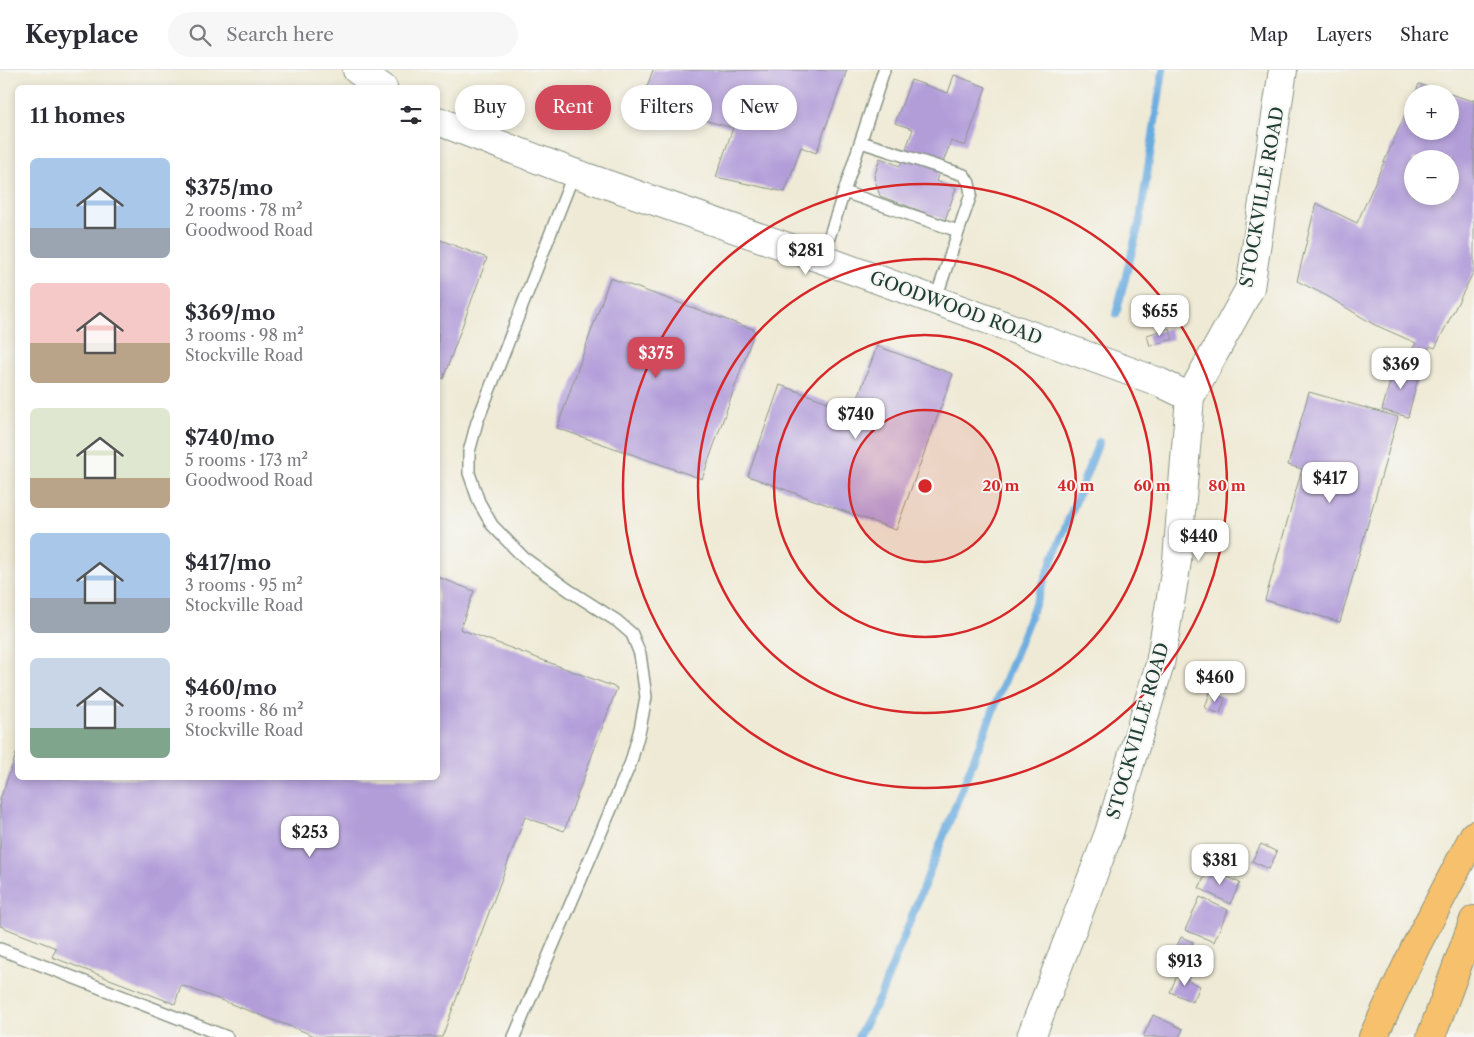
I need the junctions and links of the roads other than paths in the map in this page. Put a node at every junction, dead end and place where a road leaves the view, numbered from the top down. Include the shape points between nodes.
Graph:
1 (356, 70) edge
2 (884, 70) edge
3 (1283, 70) edge
4 (378, 85) edge
5 (440, 121) edge
6 (861, 142) junction
7 (574, 173) junction
8 (844, 192) junction
9 (958, 231) junction
10 (822, 259) junction
11 (935, 300) junction
12 (1190, 397) junction
13 (1474, 835) edge
14 (1474, 920) edge
15 (0, 949) edge
16 (227, 1037) edge
17 (514, 1037) edge
18 (1031, 1037) edge
19 (1373, 1037) edge
20 (1430, 1037) edge

1 - 4 street
2 - 6 lane
3 - 12 street, STOCKVILLE ROAD via 1250,288
5 - 7 street, GOODWOOD ROAD
6 - 8 lane
6 - 9 lane via 964,176 971,194
7 - 10 street, GOODWOOD ROAD
7 - 17 lane via 477,422 469,452 469,473 479,502 492,525 524,558 632,634 640,654 646,697 631,762
8 - 9 lane
8 - 10 lane
9 - 11 lane
10 - 11 street, GOODWOOD ROAD
11 - 12 street, GOODWOOD ROAD via 1159,382
12 - 18 street, STOCKVILLE ROAD via 1178,561 1160,664 1109,833
13 - 19 highway
14 - 20 highway
15 - 16 lane

